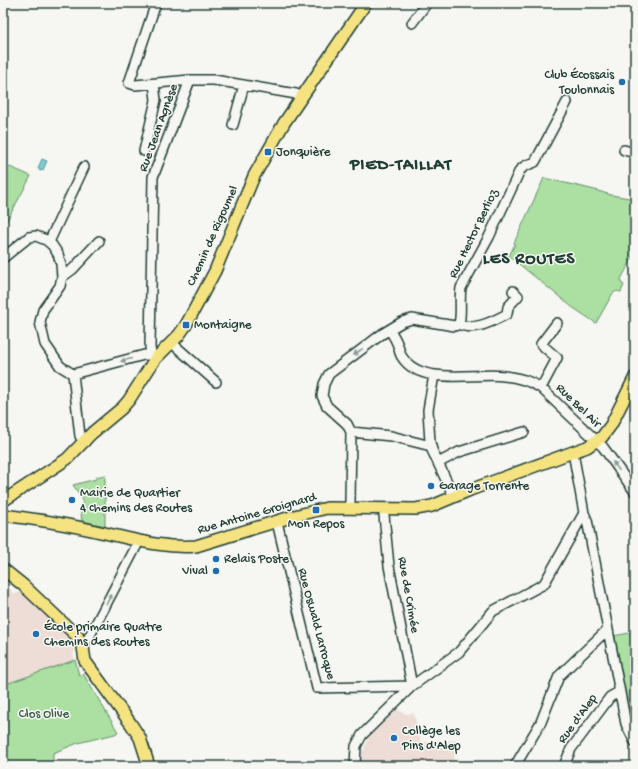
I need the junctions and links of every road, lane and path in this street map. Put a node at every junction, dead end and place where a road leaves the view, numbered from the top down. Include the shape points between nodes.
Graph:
1 (156, 3) edge
2 (366, 3) edge
3 (427, 3) edge
4 (412, 23) dead end
5 (190, 80) junction
6 (154, 84) junction
7 (244, 85) junction
8 (283, 92) junction
9 (302, 97) junction
10 (567, 102) dead end
11 (295, 107) junction
12 (233, 125) dead end
13 (624, 150) dead end
14 (144, 151) dead end
15 (635, 153) edge
16 (84, 167) dead end
17 (99, 241) dead end
18 (49, 242) junction
19 (3, 258) edge
20 (62, 277) junction
21 (513, 291) dead end
22 (557, 323) dead end
23 (459, 324) junction
24 (390, 330) junction
25 (172, 342) junction
26 (155, 359) junction
27 (73, 374) junction
28 (434, 375) junction
29 (635, 377) edge
30 (216, 382) dead end
31 (541, 388) junction
32 (351, 432) junction
33 (524, 432) dead end
34 (85, 442) junction
35 (596, 442) junction
36 (431, 446) junction
37 (573, 452) junction
38 (438, 463) junction
39 (635, 492) edge
40 (454, 497) junction
41 (3, 500) edge
42 (350, 502) dead end
43 (384, 509) junction
44 (584, 513) junction
45 (3, 515) edge
46 (277, 522) junction
47 (139, 541) junction
48 (3, 569) edge
49 (608, 629) junction
50 (82, 644) junction
51 (412, 686) junction
52 (620, 692) junction
53 (635, 742) edge
54 (149, 766) edge
55 (355, 766) edge
56 (515, 766) edge
57 (564, 766) edge

1 - 6 street via 129,83
2 - 9 main road, Chemin de Rigoumel
3 - 4 street
5 - 6 street
5 - 7 street via 214,80
5 - 26 street, Rue Jean Agnèse via 153,177 150,347
6 - 14 street via 156,100
7 - 8 street
7 - 12 street
8 - 9 street
8 - 11 street
9 - 11 main road, Chemin de Rigoumel
10 - 23 street, Rue Hector Berlioz via 535,162 520,170 489,238 462,288
11 - 25 main road, Chemin de Rigoumel via 254,176 216,271 186,326
13 - 15 street
16 - 18 street
17 - 20 street
18 - 19 street via 36,236 29,237
18 - 20 street via 58,254
20 - 27 street via 60,286 43,310 40,322 45,344 60,366
21 - 23 street via 518,296 508,307 507,314 492,322 473,327
22 - 31 street via 541,344 557,358
23 - 24 street via 455,326 412,319
24 - 28 street, Rue Bel Air via 402,357 422,372
24 -> 32 street via 329,374 324,384 322,396 327,406 347,424
25 - 26 main road, Chemin de Rigoumel
25 - 30 street
26 -> 27 street via 144,355
26 - 34 main road, Chemin de Rigoumel via 125,404
27 - 34 street via 80,436
28 - 31 street, Rue Bel Air via 503,375 518,378
28 - 36 street via 428,410
29 - 35 main road, Rue Antoine Groignard via 610,425
31 - 35 street, Rue Bel Air
32 - 36 street via 391,436
32 - 42 street
33 - 38 street via 459,452
34 - 41 main road, Chemin de Rigoumel via 67,459
35 - 37 main road, Rue Antoine Groignard
39 -> 35 street, Rue Bel Air via 603,447
36 - 38 street
37 - 40 main road, Rue Antoine Groignard
37 - 44 street
38 - 40 street
40 - 43 main road, Rue Antoine Groignard via 424,508
43 - 46 main road, Rue Antoine Groignard via 327,508
43 - 51 street, Rue de Crimée via 389,566
44 - 49 street
44 - 51 street via 544,584 493,611 459,652
45 - 47 main road, Rue Antoine Groignard via 55,522
46 - 47 main road, Rue Antoine Groignard via 196,546 182,547
46 - 51 street, Rue Oswald Larroque via 317,688
50 -> 47 street via 88,639
48 - 50 main road via 78,637
49 - 52 street
49 - 56 street via 559,676 541,722
50 - 54 main road via 85,661 140,738
51 - 55 street via 362,735 356,746
52 - 53 street via 626,724
52 - 57 street, Rue d'Alep via 610,697 588,726 571,749

